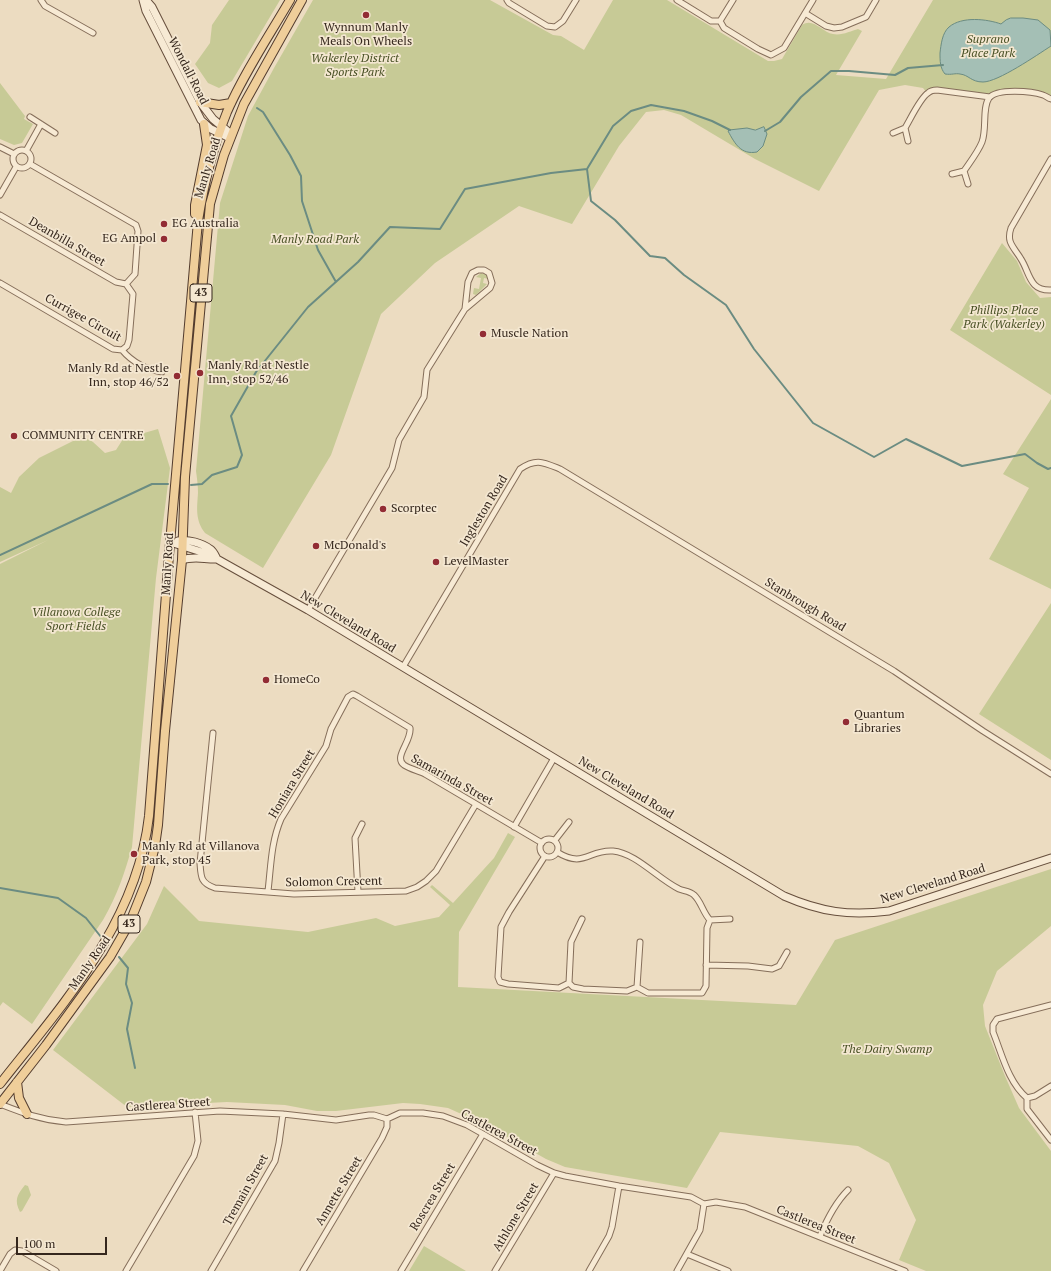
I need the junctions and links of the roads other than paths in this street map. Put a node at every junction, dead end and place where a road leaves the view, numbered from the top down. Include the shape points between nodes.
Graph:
1 (41, 0) edge
2 (144, 0) edge
3 (290, 0) edge
4 (302, 0) edge
5 (507, 0) edge
6 (576, 0) edge
7 (677, 0) edge
8 (733, 0) edge
9 (813, 0) edge
10 (876, 0) edge
11 (805, 13) junction
12 (720, 21) junction
13 (93, 33) dead end
14 (990, 97) junction
15 (1051, 99) edge
16 (200, 102) junction
17 (231, 103) junction
18 (30, 117) dead end
19 (41, 124) junction
20 (204, 124) junction
21 (905, 128) junction
22 (220, 130) junction
23 (55, 133) dead end
24 (893, 133) dead end
25 (230, 136) junction
26 (908, 141) dead end
27 (0, 147) edge
28 (26, 151) junction
29 (14, 154) junction
30 (1051, 159) edge
31 (30, 164) junction
32 (16, 167) junction
33 (964, 171) junction
34 (952, 174) dead end
35 (968, 184) dead end
36 (0, 195) edge
37 (0, 215) edge
38 (198, 221) junction
39 (0, 283) edge
40 (126, 284) junction
41 (1051, 290) edge
42 (465, 309) junction
43 (122, 350) junction
44 (162, 372) dead end
45 (544, 462) joint
46 (170, 542) junction
47 (183, 543) junction
48 (218, 559) junction
49 (182, 560) junction
50 (308, 610) junction
51 (403, 667) junction
52 (353, 694) joint
53 (212, 733) dead end
54 (554, 758) junction
55 (1051, 774) edge
56 (476, 804) junction
57 (569, 822) dead end
58 (362, 824) dead end
59 (514, 827) junction
60 (554, 840) junction
61 (542, 843) junction
62 (557, 852) junction
63 (545, 856) junction
64 (1051, 858) edge
65 (268, 891) junction
66 (358, 892) junction
67 (582, 919) dead end
68 (730, 919) dead end
69 (710, 920) junction
70 (640, 942) dead end
71 (787, 952) dead end
72 (706, 965) junction
73 (568, 983) junction
74 (637, 987) junction
75 (1051, 1005) edge
76 (17, 1082) junction
77 (0, 1084) edge
78 (1051, 1086) edge
79 (1027, 1098) junction
80 (0, 1104) edge
81 (195, 1112) junction
82 (27, 1114) junction
83 (283, 1114) junction
84 (387, 1119) junction
85 (483, 1134) junction
86 (1051, 1140) edge
87 (554, 1173) junction
88 (619, 1186) junction
89 (848, 1190) dead end
90 (704, 1204) junction
91 (820, 1236) junction
92 (687, 1254) junction
93 (0, 1271) edge
94 (56, 1271) edge
95 (126, 1271) edge
96 (211, 1271) edge
97 (303, 1271) edge
98 (401, 1271) edge
99 (495, 1271) edge
100 (589, 1271) edge
101 (677, 1271) edge
102 (728, 1271) edge
103 (905, 1271) edge

1 - 13 street via 45,6
2 - 16 street, Wondall Road via 152,7
2 - 20 street, Wondall Road via 146,11
3 - 17 main road, Manly Road / 43
4 - 25 main road, Manly Road / 43 via 251,90
5 - 6 street via 547,26 555,27 564,21
7 - 12 street via 711,21
8 - 12 street
9 - 11 street
10 - 11 street via 866,17 842,27 826,26
11 - 12 street via 784,48 771,55 724,28
14 - 15 street via 994,94 1023,91 1042,94
14 - 21 street via 931,91 923,98
14 - 33 street via 986,104 982,142
16 - 17 main road via 219,106
16 - 22 street, Wondall Road
17 - 22 main road, Manly Road / 43
18 - 19 street
19 - 23 street
19 - 28 street
20 - 22 street, Wondall Road
20 - 38 main road via 207,145 195,204
21 - 24 street
21 - 26 street
22 - 25 street, Wondall Road
22 - 38 main road, Manly Road / 43 via 208,168
25 - 47 main road, Manly Road / 43 via 207,218 182,513
27 - 29 street
28 - 29 street
28 - 31 street via 31,156
29 - 32 street via 12,161
30 - 41 street via 1008,236 1032,282 1044,290
31 - 32 street via 23,169
31 - 40 street via 136,225 138,231 135,274
32 - 36 street
33 - 34 street
33 - 35 street
37 - 40 street, Deanbilla Street via 116,282
38 - 46 main road, Manly Road / 43
39 - 43 street, Currigee Circuit via 113,349
40 - 43 street, Currigee Circuit via 133,294 129,340
42 - 42 street via 468,282 472,273 484,270 491,278 490,288
42 - 50 street via 427,370 424,398 399,440 392,468
43 - 44 street via 128,357 151,370
45 - 51 street, Ingleston Road via 530,462 520,469
45 - 55 street, Stanbrough Road via 560,469 894,671
46 - 47 street, New Cleveland Road
46 - 77 main road, Manly Road / 43 via 149,816 139,865 120,913 93,962
47 - 48 street, New Cleveland Road via 195,542 211,549
47 - 49 main road, Manly Road / 43
48 - 49 street, New Cleveland Road via 193,557
48 - 50 street, New Cleveland Road
49 - 76 main road, Manly Road / 43 via 158,825 146,882 133,916 116,948
50 - 51 street, New Cleveland Road
51 - 54 street, New Cleveland Road
52 - 56 street, Samarinda Street via 410,728 409,739 400,758 402,763
52 - 65 street, Honiara Street via 348,697 331,729 326,746 276,830
53 - 65 street, Solomon Crescent via 201,875 208,885 215,888
54 - 59 street
54 - 64 street, New Cleveland Road via 784,896 821,910 869,913 889,910
56 - 59 street, Samarinda Street
56 - 66 street, Solomon Crescent via 436,872 417,888 406,891
57 - 60 street
58 - 66 street via 356,838
59 - 61 street, Samarinda Street
60 - 61 street via 549,838
60 - 62 street via 558,847
61 - 63 street via 541,851
62 - 63 street via 550,857
62 - 69 street via 576,860 607,851 625,854 679,889 693,894
63 - 73 street via 501,927 498,977 500,982 508,984 559,988
65 - 66 street, Solomon Crescent via 294,894
67 - 73 street via 571,942
68 - 69 street
69 - 72 street via 707,928
70 - 74 street
71 - 72 street via 779,966 772,969
72 - 74 street via 706,986 702,993 648,993
73 - 74 street via 583,989 627,991
75 - 79 street via 997,1019 993,1024 993,1032 1009,1074
76 - 80 main road, Manly Road / 43
76 - 82 main road via 19,1098
78 - 79 street
79 - 86 street via 1027,1109
80 - 82 street, Castlerea Street
81 - 82 street, Castlerea Street via 66,1122
81 - 83 street, Castlerea Street
81 - 95 street via 198,1141 194,1156
83 - 84 street, Castlerea Street via 336,1120 369,1115
83 - 96 street, Tremain Street via 275,1161
84 - 85 street, Castlerea Street via 400,1113 443,1116
84 - 97 street, Annette Street via 387,1127 382,1138
85 - 87 street, Castlerea Street
85 - 98 street, Roscrea Street
87 - 88 street, Castlerea Street
87 - 99 street, Athlone Street
88 - 90 street, Castlerea Street via 691,1196
88 - 100 street via 609,1236
89 - 91 street via 840,1198
90 - 91 street, Castlerea Street via 716,1202 745,1208
90 - 92 street via 700,1230
91 - 103 street, Castlerea Street
92 - 101 street
92 - 102 street
93 - 94 street via 15,1250 22,1251

